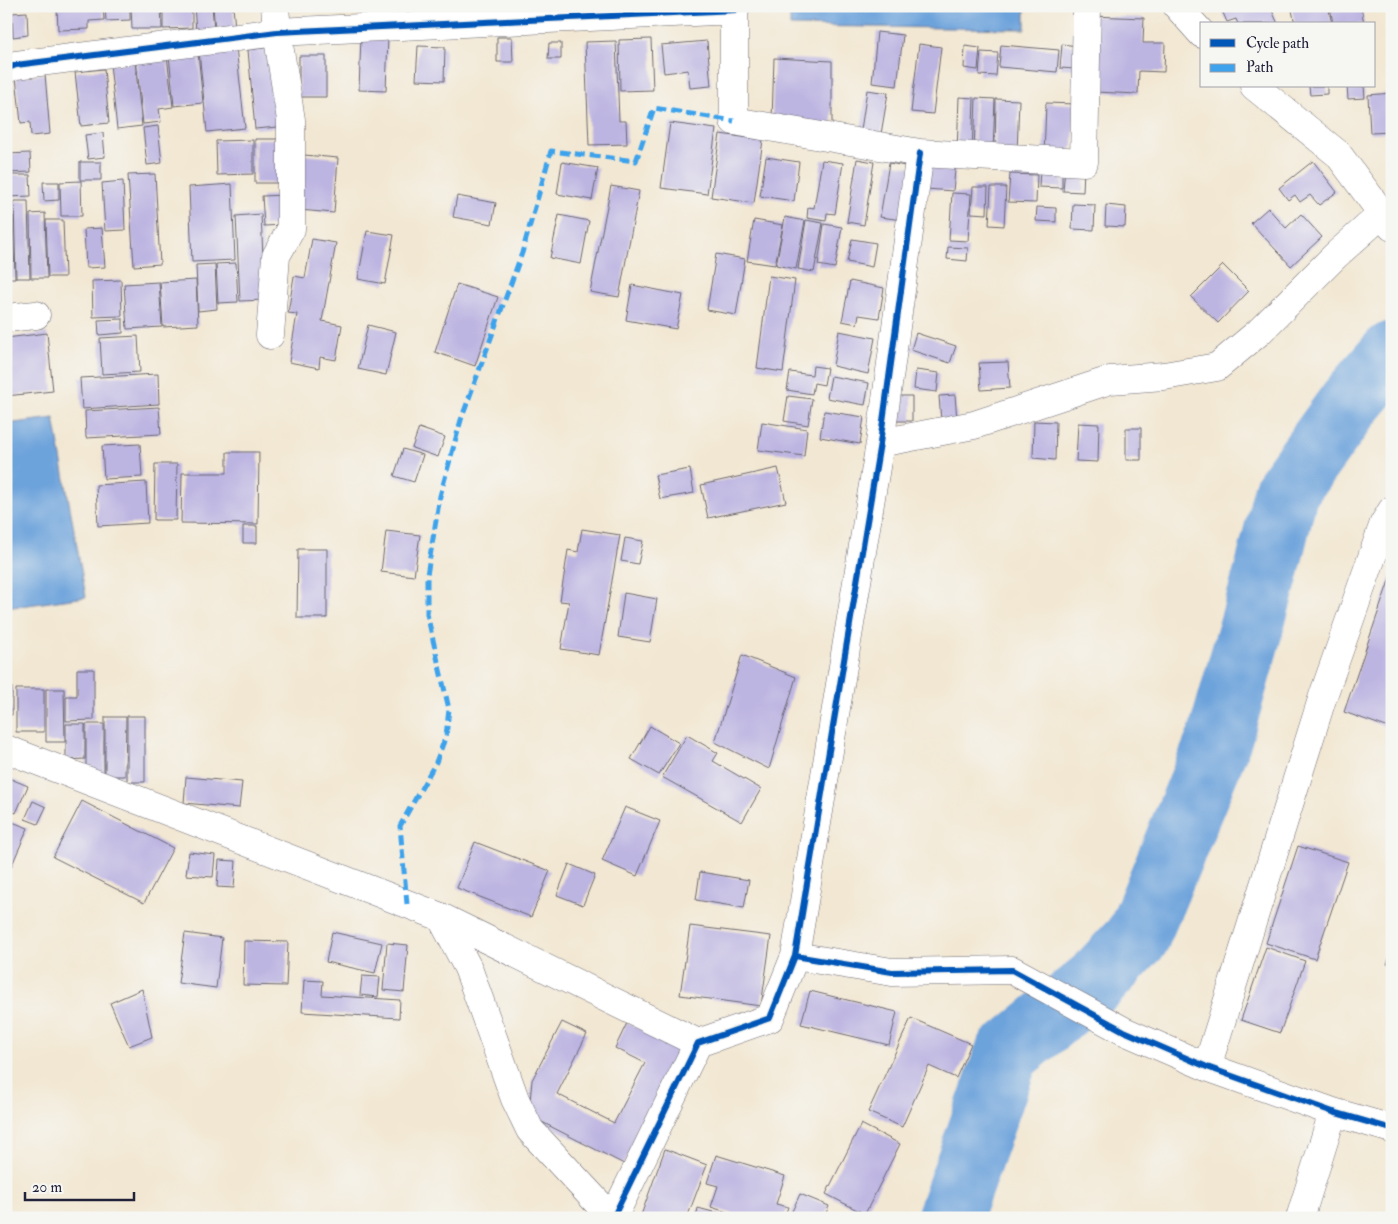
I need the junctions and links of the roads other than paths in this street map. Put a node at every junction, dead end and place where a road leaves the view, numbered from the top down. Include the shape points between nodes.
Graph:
1 (1087, 6) edge
2 (1177, 6) edge
3 (734, 8) edge
4 (276, 19) edge
5 (1200, 32) edge
6 (6, 69) edge
7 (1256, 88) edge
8 (920, 153) junction
9 (1387, 220) edge
10 (36, 315) dead end
11 (6, 318) edge
12 (270, 335) dead end
13 (880, 443) junction
14 (1392, 510) edge
15 (6, 749) edge
16 (441, 917) junction
17 (794, 956) junction
18 (698, 1043) junction
19 (1207, 1067) junction
20 (1333, 1112) junction
21 (1392, 1129) edge
22 (613, 1218) edge
23 (1300, 1218) edge

1 - 8 street via 1084,162
2 - 5 street
3 - 4 street
3 - 8 street via 734,121
4 - 6 street
4 - 12 street via 291,120 291,230 276,256
7 - 9 street via 1338,154
8 - 13 street
9 - 13 street via 1335,256 1259,332 1217,367 1164,376 1110,380 974,425
10 - 11 street
13 - 17 street
14 - 19 street via 1384,523 1324,696
15 - 16 street
16 - 18 street
16 - 22 street via 468,968 515,1099 530,1130
17 - 18 street via 770,1018
17 - 19 street via 892,972 1012,970 1124,1031
18 - 22 street
19 - 20 street
20 - 21 street
20 - 23 street

